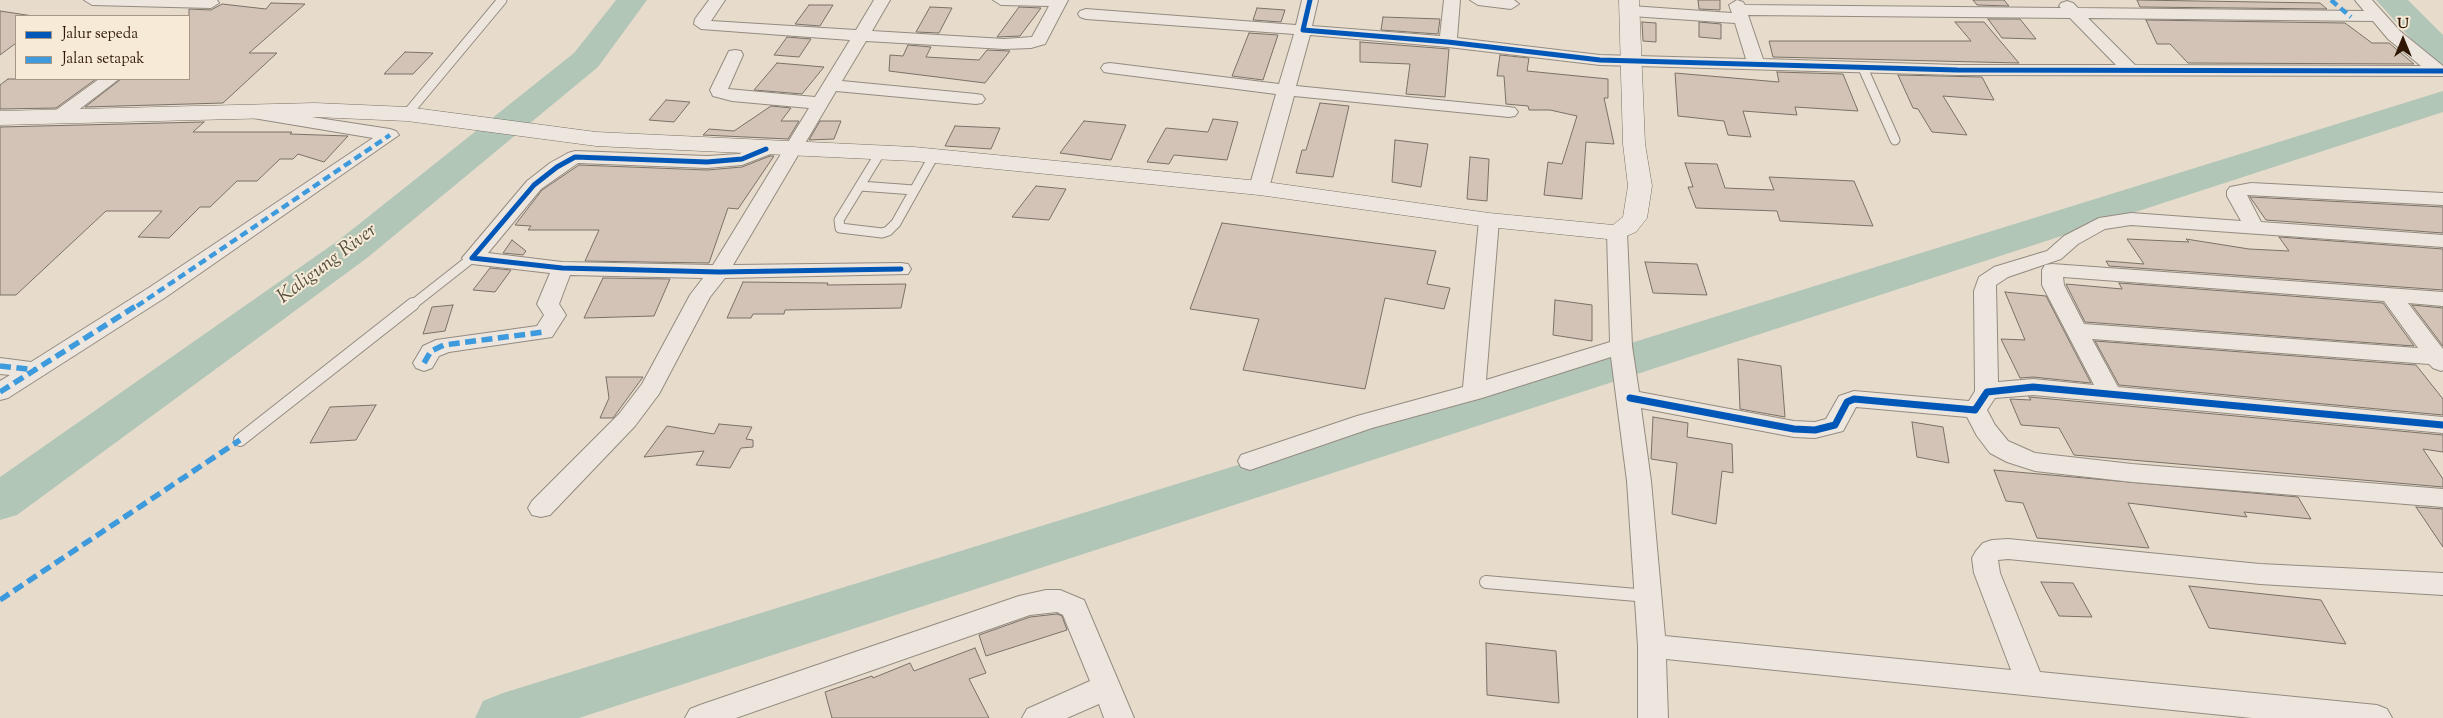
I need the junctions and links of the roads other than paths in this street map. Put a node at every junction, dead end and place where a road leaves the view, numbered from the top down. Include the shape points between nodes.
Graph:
1 (92, 0) edge
2 (502, 0) edge
3 (717, 0) edge
4 (882, 0) edge
5 (1001, 0) edge
6 (1310, 0) edge
7 (1452, 0) edge
8 (1478, 0) edge
9 (1956, 0) edge
10 (2169, 0) edge
11 (2260, 0) edge
12 (2331, 0) edge
13 (2363, 0) edge
14 (1059, 1) edge
15 (214, 2) edge
16 (1510, 4) dead end
17 (1630, 5) edge
18 (2067, 6) edge
19 (1738, 10) edge
20 (1966, 13) junction
21 (1086, 14) dead end
22 (2184, 14) junction
23 (2278, 16) junction
24 (2375, 16) junction
25 (2351, 17) junction
26 (190, 19) edge
27 (1303, 30) junction
28 (861, 35) junction
29 (1448, 42) junction
30 (736, 55) dead end
31 (1632, 60) junction
32 (1756, 64) junction
33 (1110, 68) dead end
34 (1863, 68) junction
35 (2129, 69) junction
36 (2440, 71) edge
37 (109, 80) edge
38 (830, 85) junction
39 (1286, 89) junction
40 (976, 99) dead end
41 (818, 103) junction
42 (248, 112) junction
43 (1509, 112) dead end
44 (407, 114) junction
45 (0, 118) edge
46 (58, 118) junction
47 (1895, 140) dead end
48 (766, 149) junction
49 (792, 149) junction
50 (880, 153) junction
51 (933, 157) junction
52 (860, 186) junction
53 (1259, 188) junction
54 (914, 190) junction
55 (2443, 199) edge
56 (1489, 220) junction
57 (2254, 228) junction
58 (1617, 233) junction
59 (2443, 240) edge
60 (472, 258) junction
61 (2053, 262) junction
62 (562, 268) junction
63 (900, 269) dead end
64 (719, 272) junction
65 (2391, 296) junction
66 (2443, 299) edge
67 (2078, 331) junction
68 (1622, 350) junction
69 (2441, 360) edge
70 (424, 363) dead end
71 (0, 366) edge
72 (36, 370) junction
73 (0, 392) edge
74 (1474, 392) junction
75 (1628, 393) junction
76 (2110, 394) junction
77 (1981, 401) junction
78 (2443, 425) edge
79 (240, 440) dead end
80 (1250, 461) dead end
81 (2443, 498) edge
82 (541, 508) dead end
83 (1486, 582) dead end
84 (2443, 584) edge
85 (1648, 596) junction
86 (1652, 646) junction
87 (2030, 682) junction
88 (1106, 687) junction
89 (700, 718) edge
90 (1037, 718) edge
91 (1119, 718) edge
92 (1653, 718) edge
93 (2377, 718) edge

1 - 15 street
2 - 44 lane
3 - 28 street via 702,24
4 - 28 street
5 - 14 street
6 - 27 street
7 - 29 street
8 - 16 street
9 - 20 street
10 - 22 street
11 - 23 street
12 - 25 street
13 - 24 street
14 - 28 street via 1042,37 1031,43
15 - 26 street
17 - 19 street
17 - 31 main road
18 - 20 street
18 - 22 street
18 - 35 street
19 - 20 street
19 - 32 street
21 - 27 street
22 - 23 street
23 - 25 street
24 - 25 street
24 - 36 street
27 - 29 street
27 - 39 street
28 - 38 street
29 - 31 street via 1600,60
30 - 41 street via 719,92 732,96
31 - 32 street
31 - 58 main road via 1634,144 1640,186 1635,218
32 - 34 street
33 - 39 street
34 - 35 street
34 - 47 lane
35 - 36 street
37 - 46 street
38 - 40 street
38 - 41 street
39 - 43 street
39 - 53 street
41 - 49 street
42 - 44 main road via 315,110
42 - 46 main road
42 - 72 street via 390,135
44 - 48 main road via 580,137
45 - 46 main road
48 - 49 main road
48 - 60 street via 742,159 706,162 575,157 534,185
49 - 50 main road
49 - 64 street
50 - 51 main road
50 - 52 lane
51 - 53 main road
51 - 54 lane
52 - 54 lane
52 - 54 lane via 839,220 840,228 886,232 896,222
53 - 56 main road
55 - 57 street via 2251,189 2237,191
56 - 58 main road
56 - 74 street
57 - 59 street
57 - 61 street via 2131,219 2112,221 2099,224 2071,240
58 - 68 street
60 - 62 street
60 - 79 lane
61 - 65 street
61 - 67 street via 2053,285
61 - 77 street via 2001,272 1986,282
62 - 64 street
62 - 70 street via 548,304 555,315 544,332 444,345 431,351
63 - 64 street
64 - 82 street via 701,296 646,394 627,420
65 - 66 street
65 - 69 street
67 - 69 street
67 - 76 street
68 - 74 street
68 - 75 street
71 - 72 street
72 - 73 street
74 - 80 street via 1364,422
75 - 77 street via 1815,430 1835,425 1847,402 1854,399
75 - 85 street
76 - 77 street via 2008,388
76 - 78 street
77 - 81 street via 1985,430 1999,447 2035,462
83 - 85 lane
84 - 87 street via 2260,574 1992,550 1985,558 1987,573
85 - 86 street
86 - 87 street
86 - 92 street
87 - 93 street
88 - 89 street via 1074,608 1060,601 1046,601 1029,604
88 - 90 street
88 - 91 street

